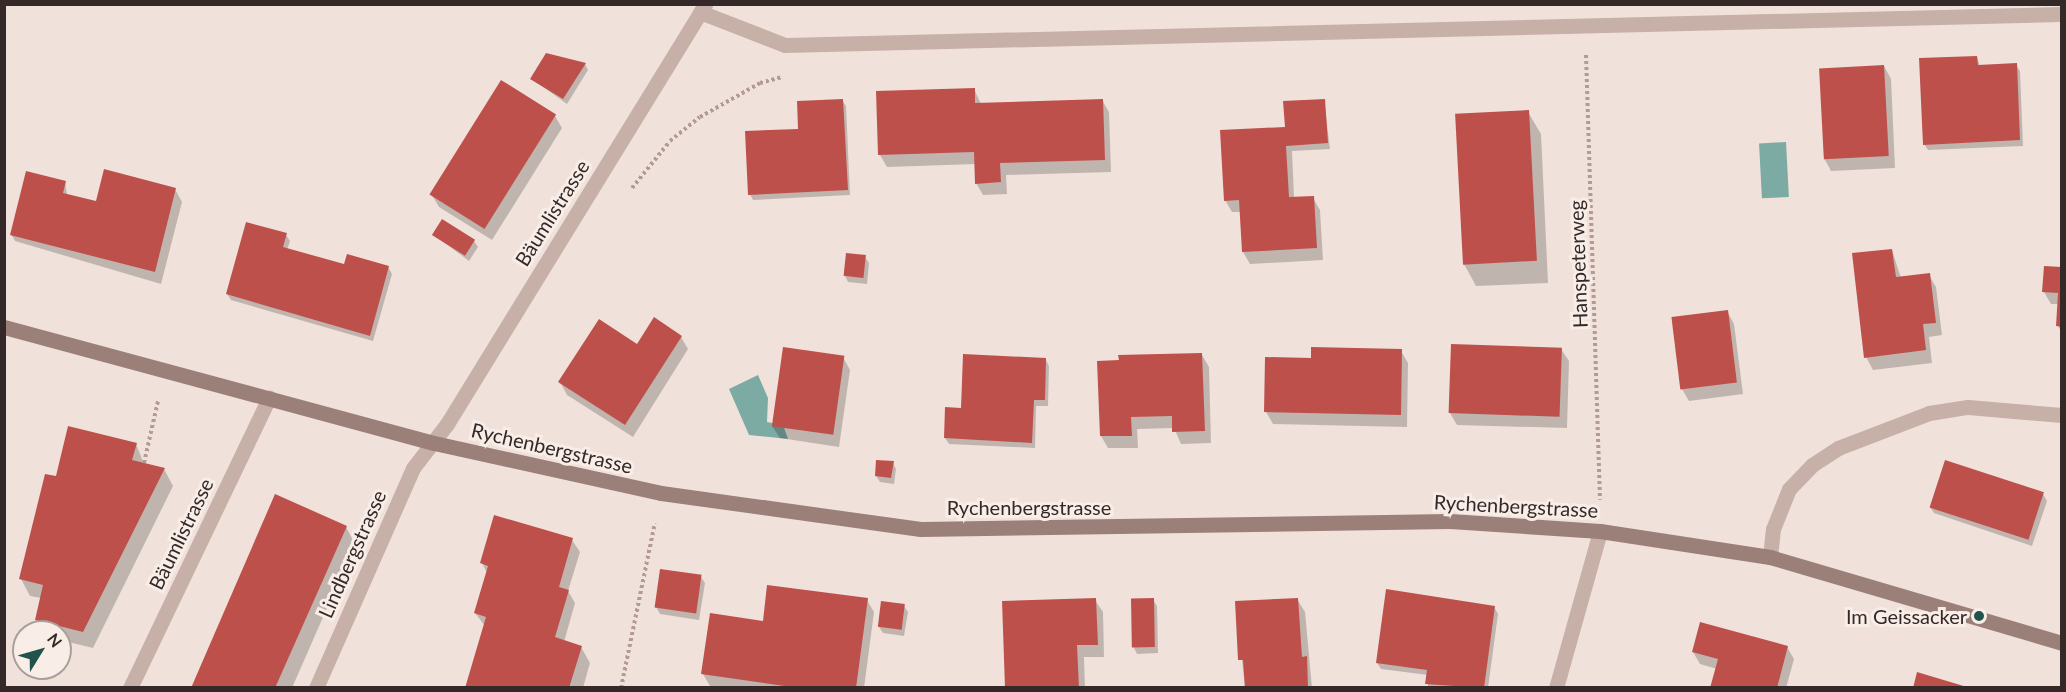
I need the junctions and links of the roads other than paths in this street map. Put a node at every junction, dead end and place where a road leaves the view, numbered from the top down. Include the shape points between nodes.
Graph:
1 (702, 8) edge
2 (2061, 14) edge
3 (4, 327) edge
4 (269, 398) junction
5 (2061, 415) edge
6 (434, 443) junction
7 (1600, 531) junction
8 (1770, 557) junction
9 (2061, 643) edge
10 (130, 687) edge
11 (316, 687) edge
12 (1556, 687) edge

1 - 2 street via 785,45
1 - 6 street, Bäumlistrasse
3 - 4 street, Rychenbergstrasse
4 - 6 street, Rychenbergstrasse
4 - 10 street, Bäumlistrasse
5 - 8 street via 1968,407 1929,413 1838,448 1812,465 1789,489 1773,529
6 - 7 street, Rychenbergstrasse via 661,494 921,529 1450,521
6 - 11 street, Lindbergstrasse via 413,468
7 - 8 street, Rychenbergstrasse
7 - 12 street
8 - 9 street, Rychenbergstrasse

